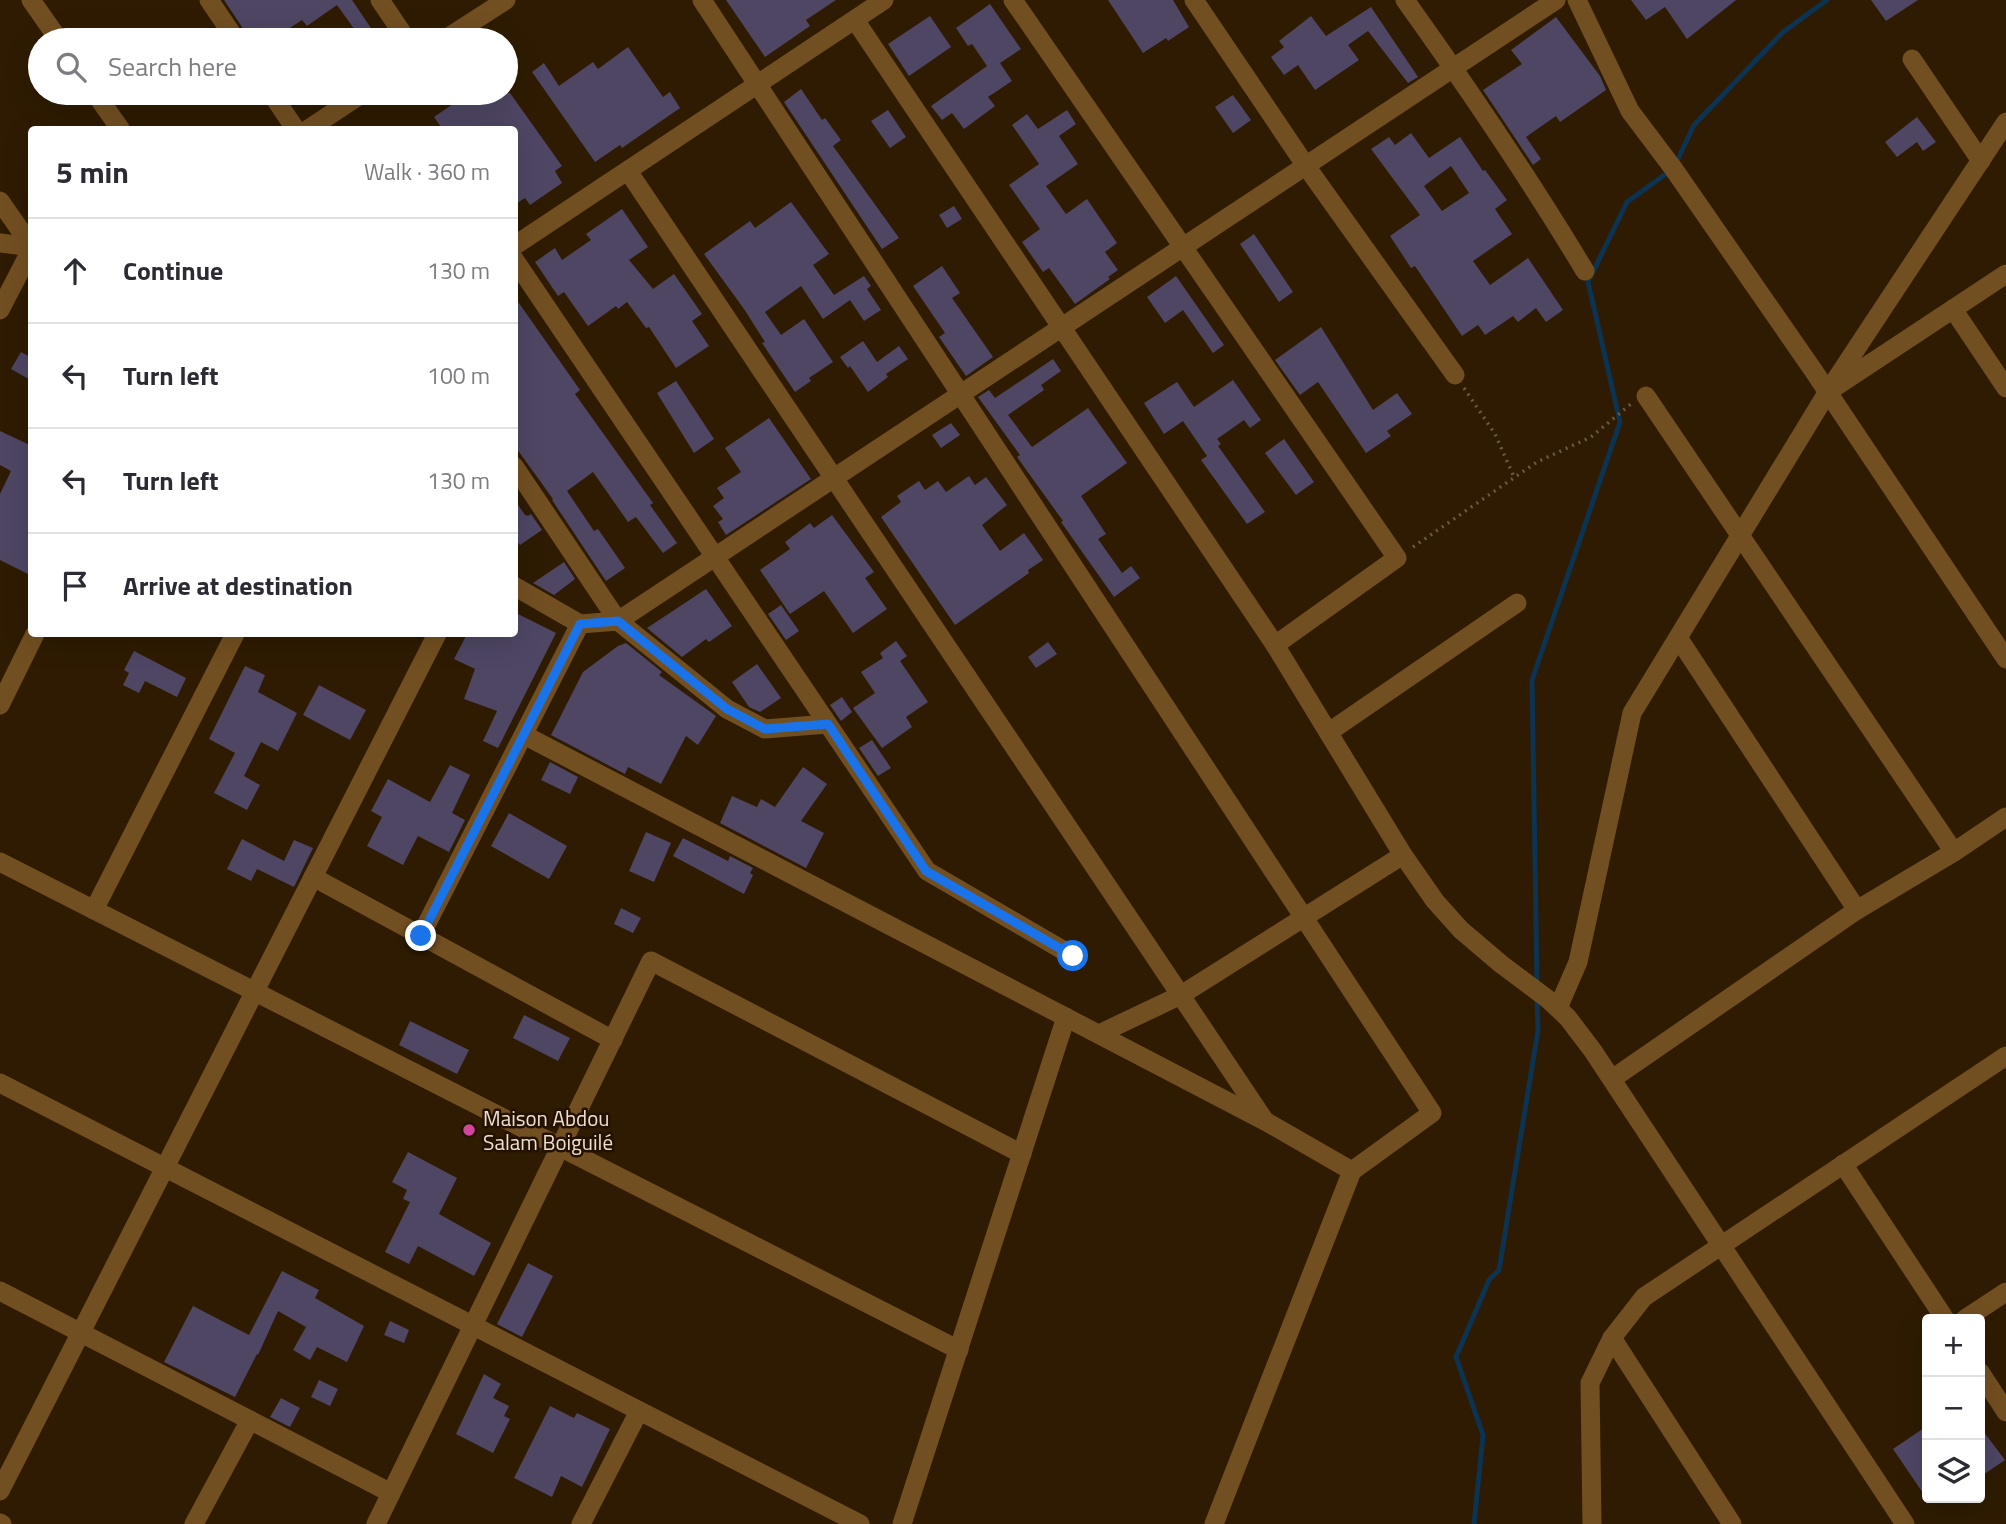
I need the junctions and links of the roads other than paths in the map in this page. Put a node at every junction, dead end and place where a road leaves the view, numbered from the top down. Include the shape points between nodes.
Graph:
1 (31, 0) edge
2 (209, 0) edge
3 (380, 0) edge
4 (506, 0) edge
5 (702, 0) edge
6 (1013, 0) edge
7 (1194, 0) edge
8 (1405, 0) edge
9 (1556, 0) edge
10 (1577, 0) edge
11 (878, 2) edge
12 (855, 20) junction
13 (51, 28) edge
14 (228, 28) edge
15 (399, 28) edge
16 (463, 28) edge
17 (1912, 60) dead end
18 (1454, 68) junction
19 (758, 84) junction
20 (103, 105) edge
21 (279, 105) edge
22 (345, 105) edge
23 (2006, 122) edge
24 (118, 126) edge
25 (293, 126) edge
26 (313, 126) edge
27 (1981, 160) junction
28 (1306, 166) junction
29 (628, 171) junction
30 (0, 201) edge
31 (28, 242) edge
32 (0, 243) edge
33 (518, 243) edge
34 (28, 247) edge
35 (1183, 247) junction
36 (28, 256) edge
37 (518, 265) edge
38 (1585, 271) dead end
39 (2006, 274) edge
40 (1953, 309) junction
41 (0, 310) edge
42 (1062, 328) junction
43 (1455, 374) road end
44 (2006, 388) edge
45 (1827, 393) junction
46 (961, 394) junction
47 (1646, 396) road end
48 (518, 472) edge
49 (834, 478) junction
50 (1740, 535) junction
51 (715, 557) junction
52 (518, 588) edge
53 (1517, 603) dead end
54 (618, 621) junction
55 (580, 624) junction
56 (34, 637) edge
57 (233, 637) edge
58 (435, 637) edge
59 (1679, 639) junction
60 (1275, 645) junction
61 (2006, 660) edge
62 (0, 705) edge
63 (828, 724) junction
64 (1329, 732) junction
65 (524, 735) junction
66 (2006, 817) edge
67 (1954, 852) junction
68 (1403, 855) junction
69 (0, 862) edge
70 (313, 877) junction
71 (94, 910) junction
72 (1857, 910) junction
73 (1304, 916) junction
74 (421, 936) junction
75 (1073, 956) dead end
76 (255, 992) junction
77 (1181, 995) junction
78 (1553, 1004) junction
79 (1066, 1017) junction
80 (1099, 1034) junction
81 (613, 1040) junction
82 (2006, 1056) edge
83 (1612, 1079) junction
84 (0, 1083) edge
85 (1265, 1121) junction
86 (560, 1147) junction
87 (1022, 1154) junction
88 (1843, 1164) junction
89 (165, 1168) junction
90 (1352, 1171) junction
91 (1721, 1244) junction
92 (0, 1291) edge
93 (2006, 1292) edge
94 (1942, 1314) edge
95 (1973, 1314) edge
96 (473, 1326) junction
97 (81, 1333) junction
98 (1612, 1338) junction
99 (959, 1350) junction
100 (1983, 1377) edge
101 (639, 1411) junction
102 (2006, 1412) edge
103 (250, 1420) junction
104 (0, 1491) edge
105 (391, 1493) junction
106 (194, 1524) edge
107 (376, 1524) edge
108 (581, 1524) edge
109 (860, 1524) edge
110 (902, 1524) edge
111 (1214, 1524) edge
112 (1592, 1524) edge
113 (1732, 1524) edge
114 (1905, 1524) edge

1 - 13 street
2 - 14 street
3 - 15 street
4 - 16 street
5 - 19 street
6 - 35 street
7 - 28 street
8 - 18 street
9 - 18 street
10 - 45 street via 1630,111
11 - 12 street
12 - 19 street
12 - 42 street
17 - 27 street
18 - 28 street
18 - 38 street
19 - 29 street
19 - 46 street
20 - 24 street
21 - 25 street
22 - 26 street
23 - 27 street
27 - 45 street
28 - 35 street
28 - 43 street
29 - 33 street
29 - 49 street
30 - 31 street
32 - 34 street
35 - 42 street
35 - 60 street via 1396,558
36 - 41 street
37 - 51 street
39 - 40 street
40 - 44 street
40 - 45 street
42 - 46 street
42 - 60 street
45 - 50 street
45 - 61 street
46 - 49 street
46 - 73 street
47 - 50 street
48 - 54 street
49 - 51 street
49 - 77 street
50 - 59 street
50 - 67 street
51 - 54 street
51 - 63 street
52 - 55 street
53 - 64 street
54 - 55 street
54 - 63 street via 727,709 765,729
55 - 65 street
56 - 62 street
57 - 71 street
58 - 70 street
59 - 72 street
59 - 78 street via 1632,713 1578,962
60 - 64 street
63 - 75 street via 926,871
64 - 68 street
65 - 74 street
65 - 79 street
66 - 67 street
67 - 72 street
68 - 73 street
68 - 78 street via 1461,930
69 - 71 street
70 - 74 street
70 - 76 street
71 - 76 street
72 - 83 street
73 - 77 street
73 - 90 street via 1433,1112
74 - 81 street
76 - 86 street
76 - 89 street
77 - 80 street
77 - 85 street
78 - 83 street
79 - 80 street
79 - 87 street
80 - 85 street
81 - 86 street
81 - 87 street via 651,961
82 - 88 street
83 - 91 street
84 - 89 street
85 - 90 street
86 - 96 street
86 - 99 street
87 - 99 street
88 - 91 street
88 - 94 street
89 - 96 street
89 - 97 street
90 - 111 street
91 - 98 street via 1644,1297
91 - 114 street
92 - 97 street
93 - 95 street
96 - 101 street
96 - 105 street
97 - 103 street
97 - 104 street
98 - 112 street via 1590,1383
98 - 113 street
99 - 110 street
100 - 102 street
101 - 108 street
101 - 109 street
103 - 105 street
103 - 106 street
105 - 107 street

